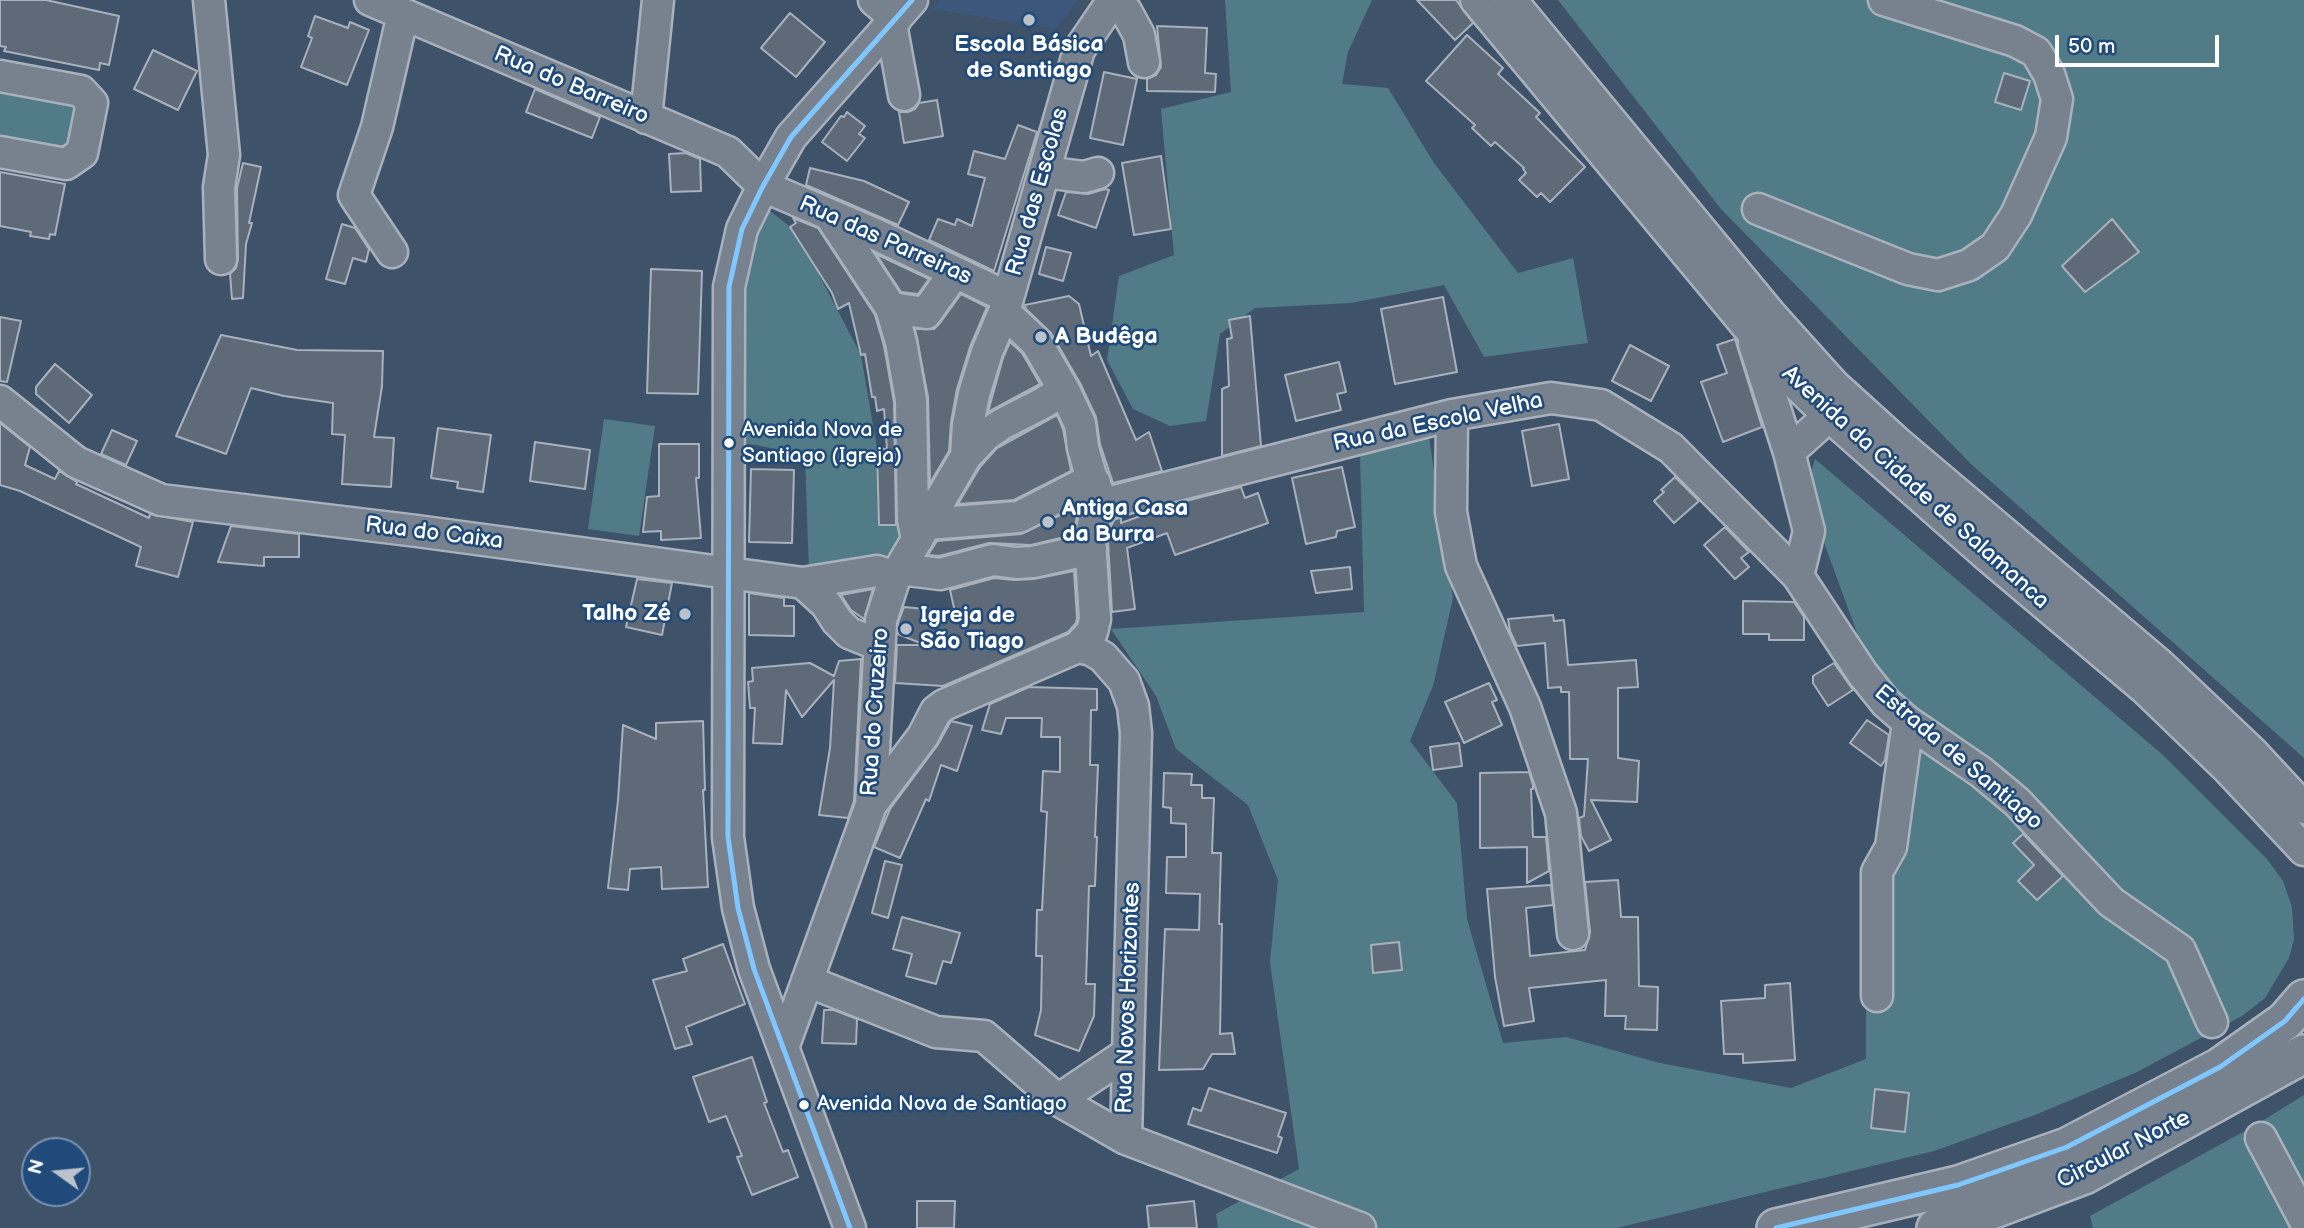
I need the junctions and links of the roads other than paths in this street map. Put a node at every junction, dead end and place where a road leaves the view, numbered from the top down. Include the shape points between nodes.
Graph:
1 (209, 0) edge
2 (370, 0) edge
3 (658, 0) edge
4 (1114, 0) edge
5 (1476, 0) edge
6 (1511, 0) edge
7 (1884, 0) edge
8 (893, 11) edge
9 (403, 14) junction
10 (1144, 62) dead end
11 (0, 76) edge
12 (904, 95) dead end
13 (646, 118) junction
14 (0, 152) edge
15 (1044, 172) junction
16 (1098, 173) dead end
17 (763, 186) junction
18 (1758, 209) dead end
19 (831, 217) junction
20 (391, 252) dead end
21 (221, 259) dead end
22 (956, 272) junction
23 (1006, 305) junction
24 (891, 308) junction
25 (1750, 331) junction
26 (1063, 390) junction
27 (0, 401) edge
28 (1452, 415) junction
29 (1829, 415) junction
30 (1789, 452) junction
31 (966, 456) junction
32 (1099, 494) junction
33 (922, 532) junction
34 (1091, 549) junction
35 (728, 573) junction
36 (897, 573) junction
37 (1798, 576) junction
38 (803, 583) junction
39 (879, 645) junction
40 (1078, 647) junction
41 (1908, 722) junction
42 (871, 805) junction
43 (2304, 808) edge
44 (2304, 850) edge
45 (1573, 934) dead end
46 (807, 981) junction
47 (1877, 996) dead end
48 (2304, 999) edge
49 (2212, 1022) dead end
50 (784, 1045) junction
51 (1128, 1052) junction
52 (2304, 1054) edge
53 (1058, 1100) junction
54 (2261, 1138) dead end
55 (1126, 1139) junction
56 (2304, 1219) edge
57 (850, 1228) edge
58 (1360, 1228) edge
59 (1776, 1228) edge
60 (1936, 1228) edge

1 - 21 street via 224,155 219,187
2 - 9 street, Rua do Barreiro
3 - 13 street
4 - 10 street via 1139,35
4 - 15 street, Rua das Escolas via 1079,50
5 - 25 street, Avenida da Cidade de Salamanca
6 - 43 street, Avenida da Cidade de Salamanca via 1834,385 2158,663
7 - 18 street via 2015,41 2036,52 2057,99 2051,137 2016,215 1996,247 1969,265 1938,275 1908,269
8 - 12 street
8 - 17 street via 791,137
9 - 13 street, Rua do Barreiro
9 - 20 street via 377,127 354,195
11 - 14 street via 81,91 92,103 82,153 66,164
13 - 17 street, Rua do Barreiro via 728,152
15 - 16 street via 1084,177
15 - 23 street, Rua das Escolas
17 - 19 street, Rua das Parreiras
17 - 35 street via 742,229 729,287
19 - 22 street, Rua das Parreiras
19 - 24 street
22 - 23 street, Rua das Parreiras
22 - 24 street via 926,313
23 - 26 street, Rua das Parreiras via 1036,342
23 - 31 street, Rua das Escolas via 974,394
24 - 33 street via 911,400 913,519
25 - 29 street, Avenida da Cidade de Salamanca
25 - 30 street
26 - 31 street via 1002,424
26 - 32 street, Rua das Parreiras via 1080,424
27 - 35 street, Rua do Caixa via 76,462 161,500
28 - 32 street, Rua da Escola Velha
28 - 37 street, Rua da Escola Velha via 1551,398 1601,405 1671,448
28 - 45 street via 1451,512 1461,566 1525,707 1560,813
29 - 30 street
29 - 44 street, Avenida da Cidade de Salamanca via 2144,688
30 - 37 street via 1809,531
31 - 33 street, Rua do Cruzeiro
32 - 33 street, Rua da Escola Velha via 1077,487 1019,517
32 - 34 street
33 - 36 street, Rua do Cruzeiro
34 - 36 street, Rua do Caixa via 1032,562 993,560 940,574
34 - 40 street via 1095,619 1092,632
35 - 38 street, Rua do Caixa
35 - 50 street via 728,837 754,969
36 - 38 street, Rua do Caixa via 877,571
36 - 39 street, Rua do Cruzeiro via 881,620
37 - 41 street, Estrada de Santiago via 1862,673
38 - 39 street via 849,633
39 - 42 street, Rua do Cruzeiro
40 - 42 street via 936,711 923,736
40 - 51 street, Rua Novos Horizontes via 1103,657 1124,681 1133,706
41 - 47 street via 1891,847 1877,872
41 - 49 street, Estrada de Santiago via 2008,794 2111,902 2180,950
42 - 46 street, Rua do Cruzeiro
46 - 50 street, Rua do Cruzeiro
46 - 53 street, Rua Novos Horizontes via 936,1032 984,1036
48 - 59 main road, Circular Norte via 2285,1021 2220,1067 2067,1147 1958,1185
50 - 57 street
51 - 53 street
51 - 55 street, Rua Novos Horizontes
52 - 60 main road, Circular Norte via 2084,1175
53 - 55 street, Rua Novos Horizontes
54 - 56 street
55 - 58 street

